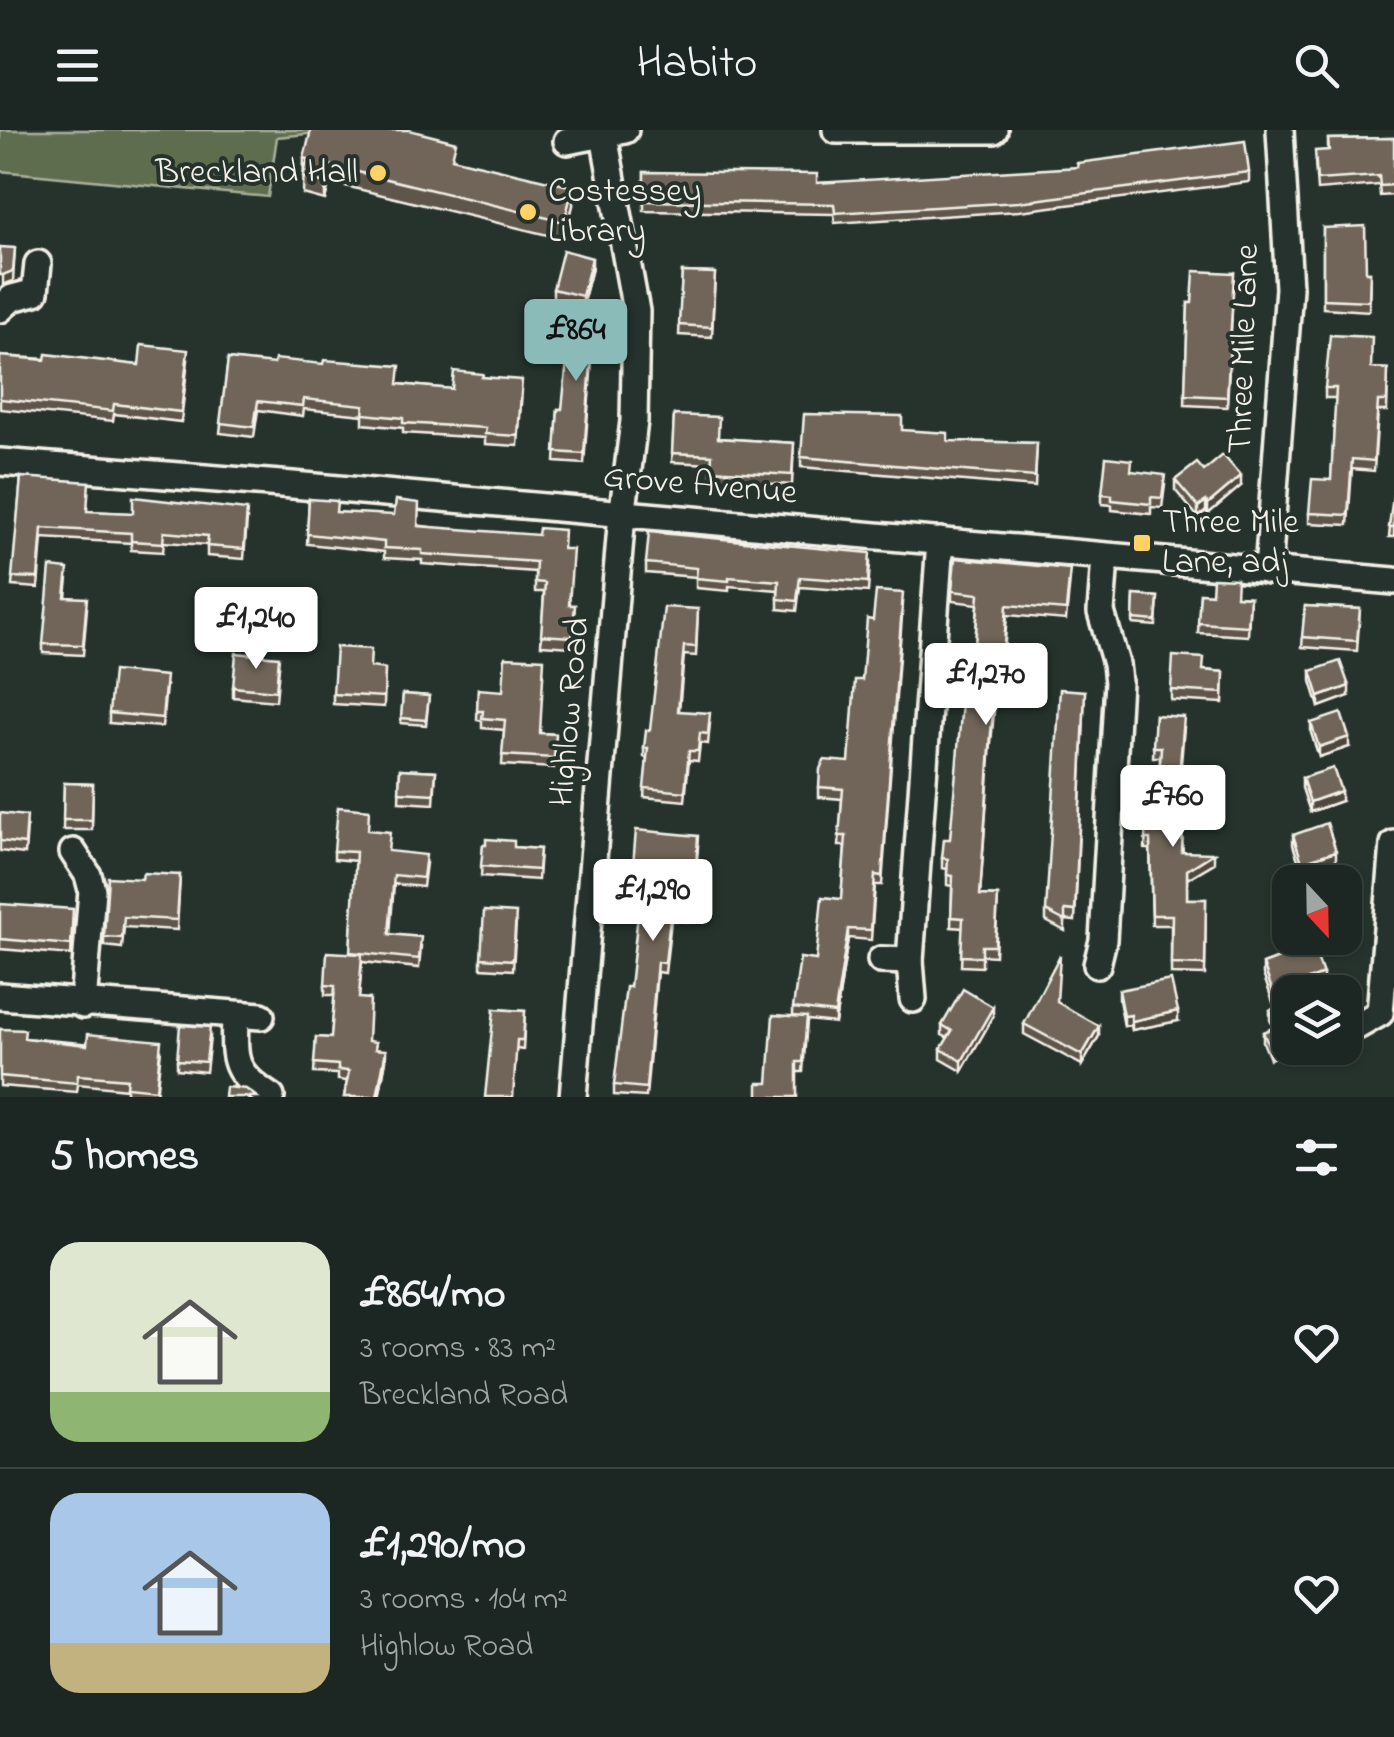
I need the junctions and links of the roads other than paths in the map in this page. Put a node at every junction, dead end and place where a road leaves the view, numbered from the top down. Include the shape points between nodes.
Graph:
1 (836, 130) edge
2 (994, 130) edge
3 (1280, 130) edge
4 (611, 131) edge
5 (567, 140) dead end
6 (38, 264) dead end
7 (0, 309) edge
8 (0, 462) edge
9 (623, 513) junction
10 (940, 541) junction
11 (1105, 558) junction
12 (1268, 571) junction
13 (1394, 581) edge
14 (1394, 844) edge
15 (73, 852) dead end
16 (882, 960) dead end
17 (910, 961) junction
18 (1097, 965) dead end
19 (0, 996) edge
20 (913, 1000) dead end
21 (84, 1005) junction
22 (1362, 1023) edge
23 (271, 1097) edge
24 (573, 1097) edge

1 - 2 street
3 - 12 street, Three Mile Lane via 1289,288
4 - 5 street
4 - 9 street, Highlow Road via 636,311 634,421
6 - 7 street via 35,292
8 - 9 street, Grove Avenue
9 - 10 street, Grove Avenue
9 - 24 street, Highlow Road
10 - 11 street, Grove Avenue
10 - 17 street
11 - 12 street, Grove Avenue
11 - 18 street via 1101,612 1118,682
12 - 13 street, Grove Avenue
14 - 22 street via 1380,1013
15 - 21 street via 92,890
16 - 17 street
17 - 20 street
19 - 21 street
21 - 23 street via 248,1016 234,1060 240,1074

